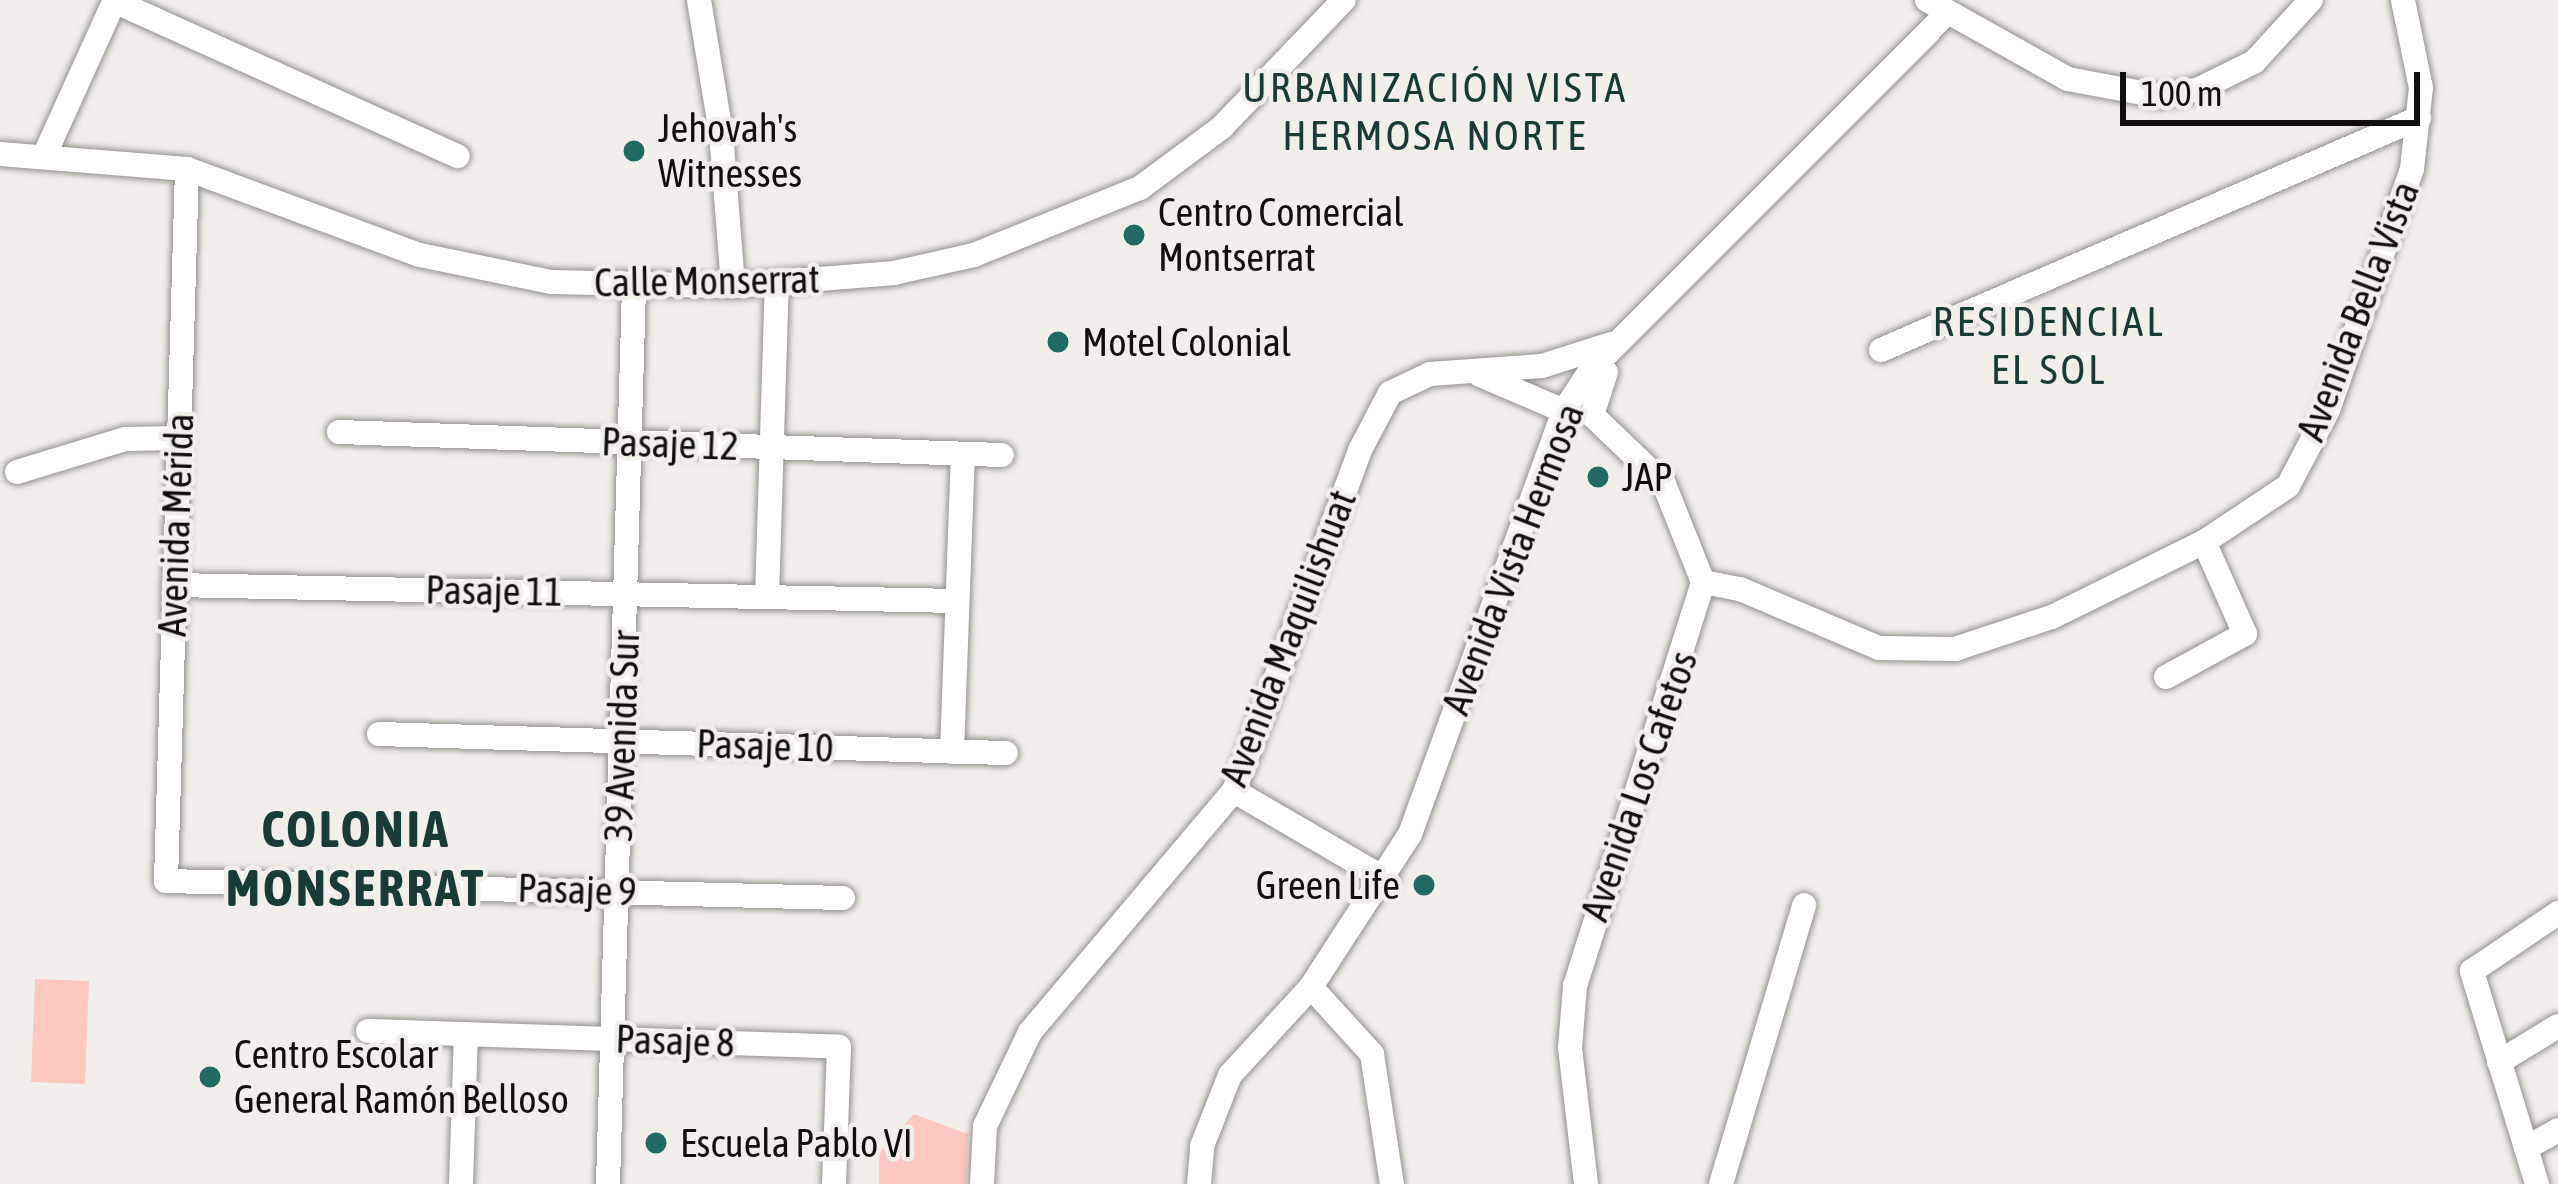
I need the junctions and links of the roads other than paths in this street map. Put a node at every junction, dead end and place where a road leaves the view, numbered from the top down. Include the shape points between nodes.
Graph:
1 (699, 0) edge
2 (1344, 0) edge
3 (2311, 0) edge
4 (2403, 0) edge
5 (114, 1) edge
6 (1937, 6) edge
7 (2419, 118) junction
8 (0, 154) edge
9 (45, 154) junction
10 (458, 156) dead end
11 (187, 169) junction
12 (777, 285) junction
13 (733, 286) junction
14 (634, 288) junction
15 (1625, 339) junction
16 (1881, 350) dead end
17 (1472, 371) junction
18 (1564, 411) junction
19 (1598, 425) junction
20 (339, 432) dead end
21 (179, 437) junction
22 (633, 443) junction
23 (772, 447) junction
24 (963, 454) junction
25 (1002, 455) dead end
26 (17, 472) dead end
27 (1538, 484) junction
28 (2204, 542) junction
29 (1702, 582) junction
30 (175, 585) junction
31 (628, 594) junction
32 (767, 597) junction
33 (958, 602) junction
34 (2166, 677) dead end
35 (379, 734) dead end
36 (620, 742) junction
37 (952, 752) junction
38 (1006, 754) dead end
39 (1234, 791) junction
40 (1387, 880) junction
41 (166, 881) joint
42 (616, 892) junction
43 (843, 898) dead end
44 (1804, 905) dead end
45 (2558, 913) edge
46 (1311, 987) junction
47 (2558, 1027) edge
48 (368, 1031) dead end
49 (466, 1034) junction
50 (612, 1039) junction
51 (2499, 1061) junction
52 (2558, 1130) edge
53 (2526, 1148) junction
54 (461, 1184) edge
55 (608, 1184) edge
56 (834, 1184) edge
57 (982, 1184) edge
58 (1199, 1184) edge
59 (1392, 1184) edge
60 (1586, 1184) edge
61 (1720, 1184) edge
62 (2536, 1184) edge

1 - 13 street via 721,134
2 - 12 street, Calle Monserrat via 1222,127 1140,188 932,267
3 - 6 street via 2254,62 2197,90 2158,97 2068,79
4 - 7 street, Avenida Bella Vista via 2421,88
5 - 9 street
5 - 10 street
6 - 15 street, Avenida Vista Hermosa
7 - 16 street
7 - 28 street, Avenida Bella Vista via 2412,169 2328,410 2288,486
8 - 9 street, Calle Monserrat
9 - 11 street, Calle Monserrat
11 - 14 street, Calle Monserrat via 442,261
11 - 21 street, Avenida Mérida
12 - 13 street, Calle Monserrat
12 - 23 street
13 - 14 street, Calle Monserrat
14 - 22 street, 39 Avenida Sur
15 - 17 street, Avenida Maquilishuat via 1542,367
15 - 18 street, Avenida Vista Hermosa via 1590,371
15 - 19 street via 1591,400
17 - 18 street
17 - 39 street, Avenida Maquilishuat via 1417,378 1382,406
18 - 27 street, Avenida Vista Hermosa
19 - 27 street via 1570,431
19 - 29 street via 1664,484
20 - 22 street, Pasaje 12
21 - 26 street via 125,439
21 - 30 street, Avenida Mérida
22 - 23 street, Pasaje 12
22 - 31 street, 39 Avenida Sur
23 - 24 street, Pasaje 12
23 - 32 street
24 - 25 street, Pasaje 12
24 - 33 street
27 - 40 street, Avenida Vista Hermosa
28 - 29 street, Avenida Bella Vista via 2019,633 1930,653 1879,648 1740,589
28 - 34 street via 2245,634
29 - 60 street, Avenida Los Cafetos via 1575,986 1571,1065
30 - 31 street, Pasaje 11
30 - 41 street, Avenida Mérida
31 - 32 street, Pasaje 11
31 - 36 street, 39 Avenida Sur
32 - 33 street, Pasaje 11
33 - 37 street
35 - 36 street, Pasaje 10
36 - 37 street, Pasaje 10
36 - 42 street, 39 Avenida Sur
37 - 38 street, Pasaje 10
39 - 40 street
39 - 57 street, Avenida Maquilishuat via 1021,1045 985,1126
40 - 46 street, Avenida Vista Hermosa
41 - 42 street, Pasaje 9
42 - 43 street, Pasaje 9
42 - 50 street, 39 Avenida Sur
44 - 61 street
45 - 51 street via 2472,970
46 - 58 street, Avenida Vista Hermosa via 1230,1076 1202,1146
46 - 59 street via 1372,1054
47 - 51 street
48 - 49 street, Pasaje 8
49 - 50 street, Pasaje 8
49 - 54 street
50 - 55 street, 39 Avenida Sur
50 - 56 street, Pasaje 8 via 839,1047
51 - 53 street
52 - 53 street
53 - 62 street

